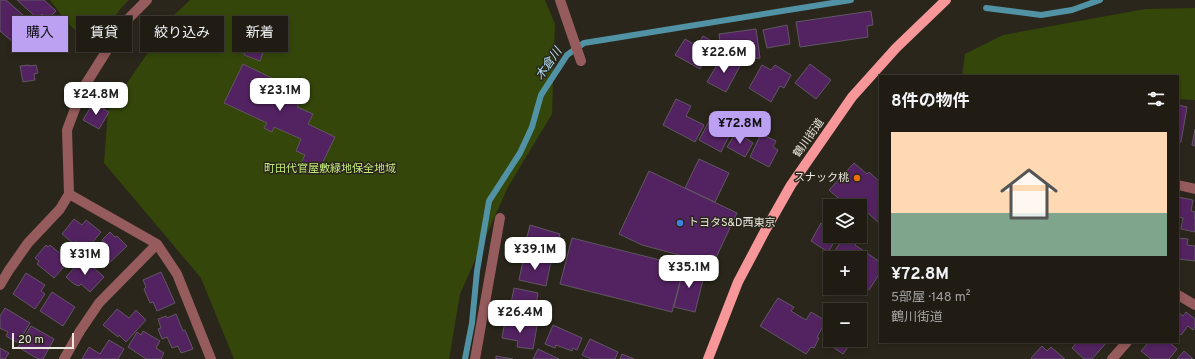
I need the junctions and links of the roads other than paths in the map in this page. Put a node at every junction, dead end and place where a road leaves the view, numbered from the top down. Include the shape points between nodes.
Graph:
1 (147, 0) edge
2 (560, 0) edge
3 (946, 0) edge
4 (580, 61) dead end
5 (1179, 185) edge
6 (1195, 188) edge
7 (69, 194) junction
8 (500, 218) dead end
9 (157, 244) junction
10 (0, 285) edge
11 (1179, 296) edge
12 (1195, 305) edge
13 (1126, 343) edge
14 (64, 359) edge
15 (211, 359) edge
16 (475, 359) edge
17 (708, 359) edge
18 (1112, 359) edge

1 - 7 street via 124,23 82,90 67,130
2 - 4 street
3 - 17 main road, 鶴川街道 via 896,48 852,97 800,172 738,282
5 - 6 street
7 - 9 street
7 - 10 street via 60,209 28,243
8 - 16 street
9 - 14 street via 99,303
9 - 15 street via 176,274
11 - 12 street
13 - 18 street

